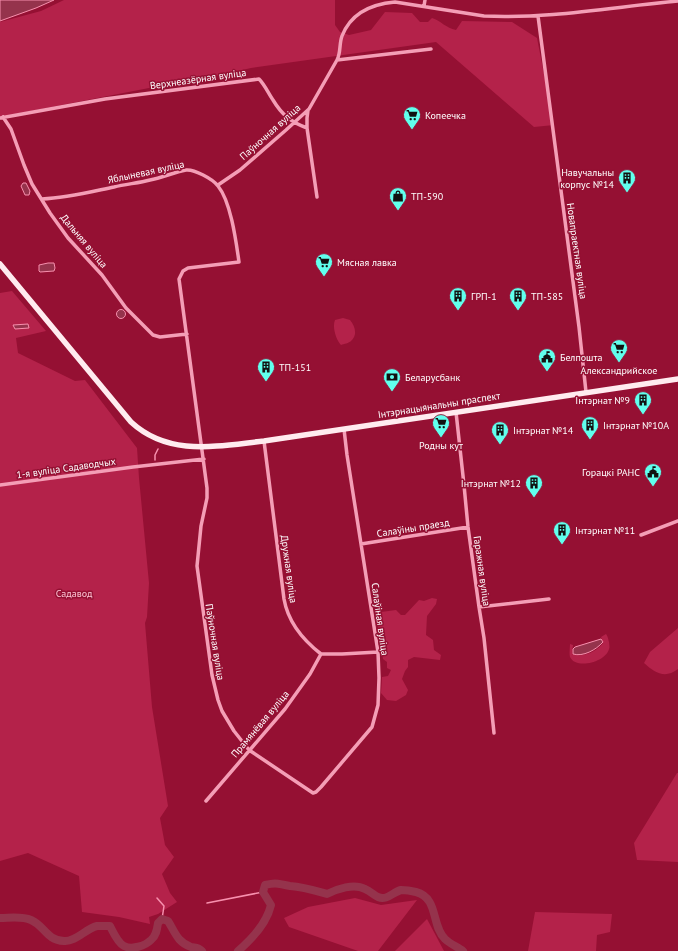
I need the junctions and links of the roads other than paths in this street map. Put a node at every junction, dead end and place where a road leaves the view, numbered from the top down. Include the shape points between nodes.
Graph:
1 (425, 0) edge
2 (678, 1) edge
3 (424, 6) junction
4 (538, 16) junction
5 (431, 49) dead end
6 (337, 60) junction
7 (309, 109) junction
8 (2, 118) edge
9 (293, 123) junction
10 (307, 128) junction
11 (218, 185) junction
12 (317, 197) dead end
13 (42, 199) junction
14 (0, 264) edge
15 (187, 334) junction
16 (678, 379) edge
17 (586, 392) junction
18 (456, 412) junction
19 (344, 429) junction
20 (264, 441) junction
21 (202, 448) junction
22 (204, 459) junction
23 (0, 485) edge
24 (678, 521) edge
25 (468, 527) junction
26 (641, 536) dead end
27 (361, 544) junction
28 (549, 599) dead end
29 (479, 607) junction
30 (378, 652) junction
31 (321, 654) junction
32 (494, 733) dead end
33 (249, 750) junction
34 (316, 792) joint
35 (206, 801) dead end

1 - 3 street
2 - 4 street, Паўночная вуліца
3 - 4 street, Паўночная вуліца via 484,16
3 - 6 street, Паўночная вуліца via 395,2 370,6 350,22 342,36
4 - 17 street, Новапраектная вуліца
5 - 6 street
6 - 7 street, Паўночная вуліца
7 - 9 street, Паўночная вуліца
7 - 10 street
8 - 9 street, Верхнеазёрная вуліца via 105,99 259,79 279,110
8 - 13 street, Дальняя вуліца via 11,129 32,184
9 - 10 street, Верхнеазёрная вуліца
9 - 11 street, Паўночная вуліца via 240,170
10 - 12 street
11 - 13 street, Яблыневая вуліца via 198,173 186,170 151,180
11 - 15 street via 228,209 239,262 183,271 179,279
13 - 15 street, Дальняя вуліца via 68,238 102,275 126,308 153,335 160,337
14 - 21 main road, Інтэрнацыянальны праспект via 95,380 141,431 158,440
15 - 21 street
16 - 17 main road, Інтэрнацыянальны праспект
17 - 18 main road, Інтэрнацыянальны праспект
18 - 19 main road, Інтэрнацыянальны праспект
18 - 25 street, Гаражная вуліца
19 - 20 main road, Інтэрнацыянальны праспект
19 - 27 street, Салаўіная вуліца
20 - 21 main road, Інтэрнацыянальны праспект
20 - 31 street, Дружная вуліца via 286,610 299,632
21 - 22 street, Паўночная вуліца
22 - 23 street, 1-я вуліца Садаводчых
22 - 33 street, Паўночная вуліца via 208,498 201,526 197,566 212,675 222,711
24 - 26 street
25 - 27 street, Салаўіны праезд
25 - 29 street, Гаражная вуліца
27 - 30 street, Салаўіная вуліца
28 - 29 street
29 - 32 street, Гаражная вуліца
30 - 31 street
30 - 34 street, Салаўіная вуліца via 378,705 372,727
31 - 33 street, Прамянёвая вуліца via 285,709
33 - 34 street, Паўночная вуліца via 312,793
33 - 35 street, Прамянёвая вуліца

